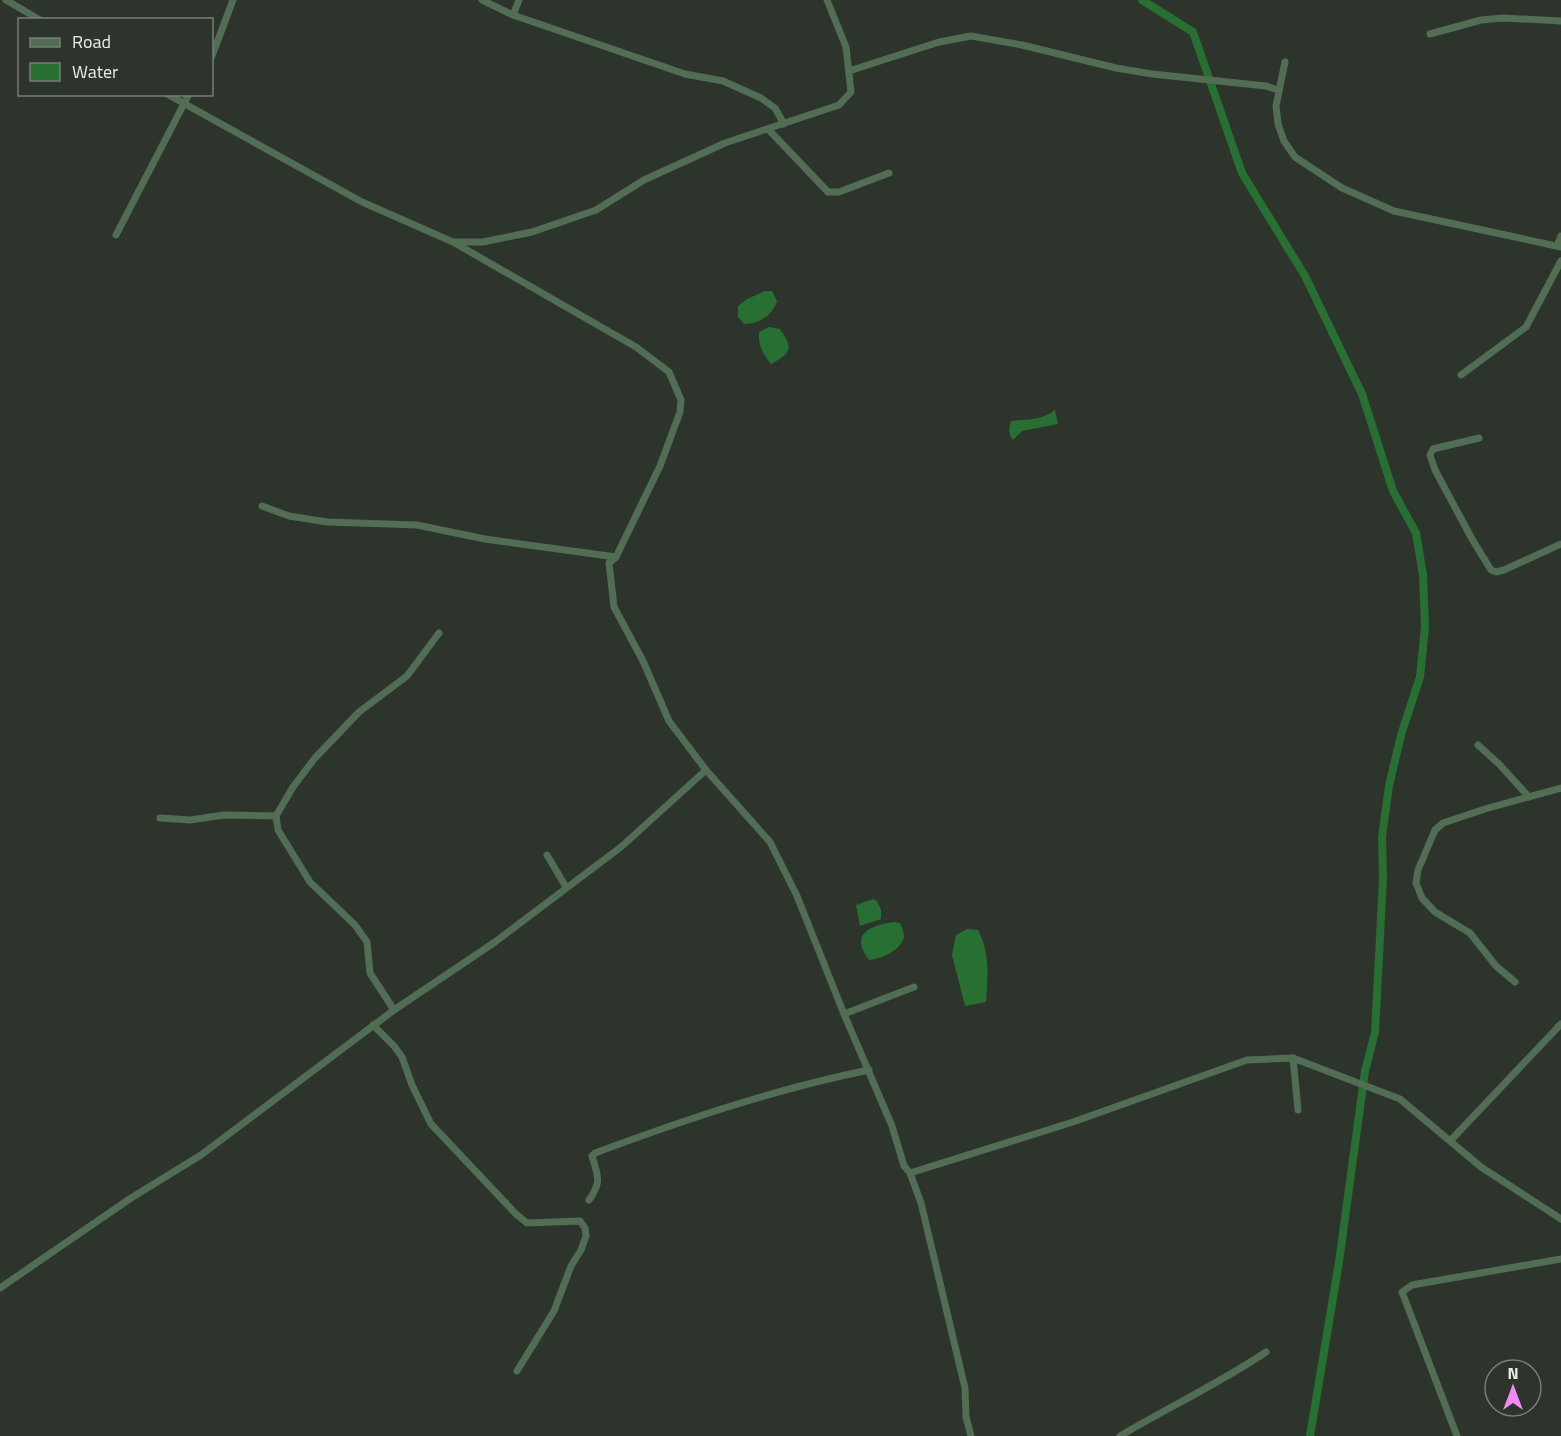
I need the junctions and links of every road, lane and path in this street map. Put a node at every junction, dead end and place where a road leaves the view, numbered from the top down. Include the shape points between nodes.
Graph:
1 (6, 0) edge
2 (233, 0) edge
3 (482, 0) edge
4 (519, 0) edge
5 (827, 0) edge
6 (513, 15) junction
7 (37, 18) edge
8 (1561, 21) edge
9 (1430, 34) dead end
10 (213, 53) edge
11 (1285, 62) dead end
12 (849, 71) junction
13 (1278, 90) junction
14 (170, 96) edge
15 (188, 96) edge
16 (183, 104) junction
17 (784, 124) junction
18 (768, 129) junction
19 (889, 173) dead end
20 (116, 235) dead end
21 (1561, 236) edge
22 (453, 242) junction
23 (1559, 246) edge
24 (1561, 261) edge
25 (1461, 375) dead end
26 (1479, 438) dead end
27 (262, 506) dead end
28 (1561, 544) edge
29 (616, 557) junction
30 (439, 633) dead end
31 (1478, 745) dead end
32 (706, 770) junction
33 (1561, 788) edge
34 (1529, 797) junction
35 (276, 816) junction
36 (160, 818) dead end
37 (547, 855) dead end
38 (566, 887) junction
39 (1515, 982) dead end
40 (914, 987) dead end
41 (394, 1010) junction
42 (844, 1014) junction
43 (1561, 1024) edge
44 (373, 1025) junction
45 (1293, 1058) junction
46 (868, 1070) junction
47 (1298, 1110) dead end
48 (1451, 1140) junction
49 (910, 1173) junction
50 (589, 1200) dead end
51 (1561, 1220) edge
52 (1561, 1259) edge
53 (0, 1288) edge
54 (1266, 1352) dead end
55 (517, 1371) dead end
56 (971, 1436) edge
57 (1120, 1436) edge
58 (1457, 1436) edge

1 - 7 street
2 - 10 street
3 - 6 street
4 - 6 street
5 - 12 street via 846,47
6 - 17 street via 685,74 723,81 761,98 775,108
8 - 9 street via 1482,20
11 - 13 street
12 - 13 street via 939,42 971,36 1116,68
12 - 17 street via 851,92 839,105
13 - 23 street via 1277,115 1284,141 1295,157 1342,189 1394,211
14 - 16 street
15 - 16 street
16 - 20 street
16 - 22 street via 362,202
17 - 18 street
18 - 19 street via 828,192 839,192
18 - 22 street via 725,142 644,180 596,210 532,232 483,242
21 - 23 street
22 - 29 street via 636,347 669,372 681,400 680,412 660,466
24 - 25 street via 1526,327
26 - 28 street via 1433,449 1430,455 1491,570 1504,570
27 - 29 street via 288,516 327,522 417,525 485,539
29 - 32 street via 609,563 614,607 669,721
30 - 35 street via 407,676 359,712 315,758
31 - 34 street
32 - 38 street via 621,847
32 - 42 street via 770,842 797,896
33 - 34 street
34 - 39 street via 1443,823 1429,841 1416,883 1422,898 1435,912 1470,933 1496,966
35 - 36 street
35 - 41 street via 278,830 310,882 367,942 370,973
37 - 38 street
38 - 41 street via 495,942
40 - 42 street
41 - 44 street
42 - 46 street
43 - 48 street
44 - 53 street via 201,1155
44 - 55 street via 402,1057 431,1124 516,1214 527,1223 580,1221 585,1228 581,1250 554,1311
45 - 47 street
45 - 48 street via 1400,1099
45 - 49 street via 1248,1060 1073,1122
46 - 49 street
46 - 50 street via 813,1081 696,1116 594,1153 599,1184
48 - 51 street via 1482,1167
49 - 56 street via 921,1203 965,1388
52 - 58 street via 1412,1285 1402,1292
54 - 57 street

